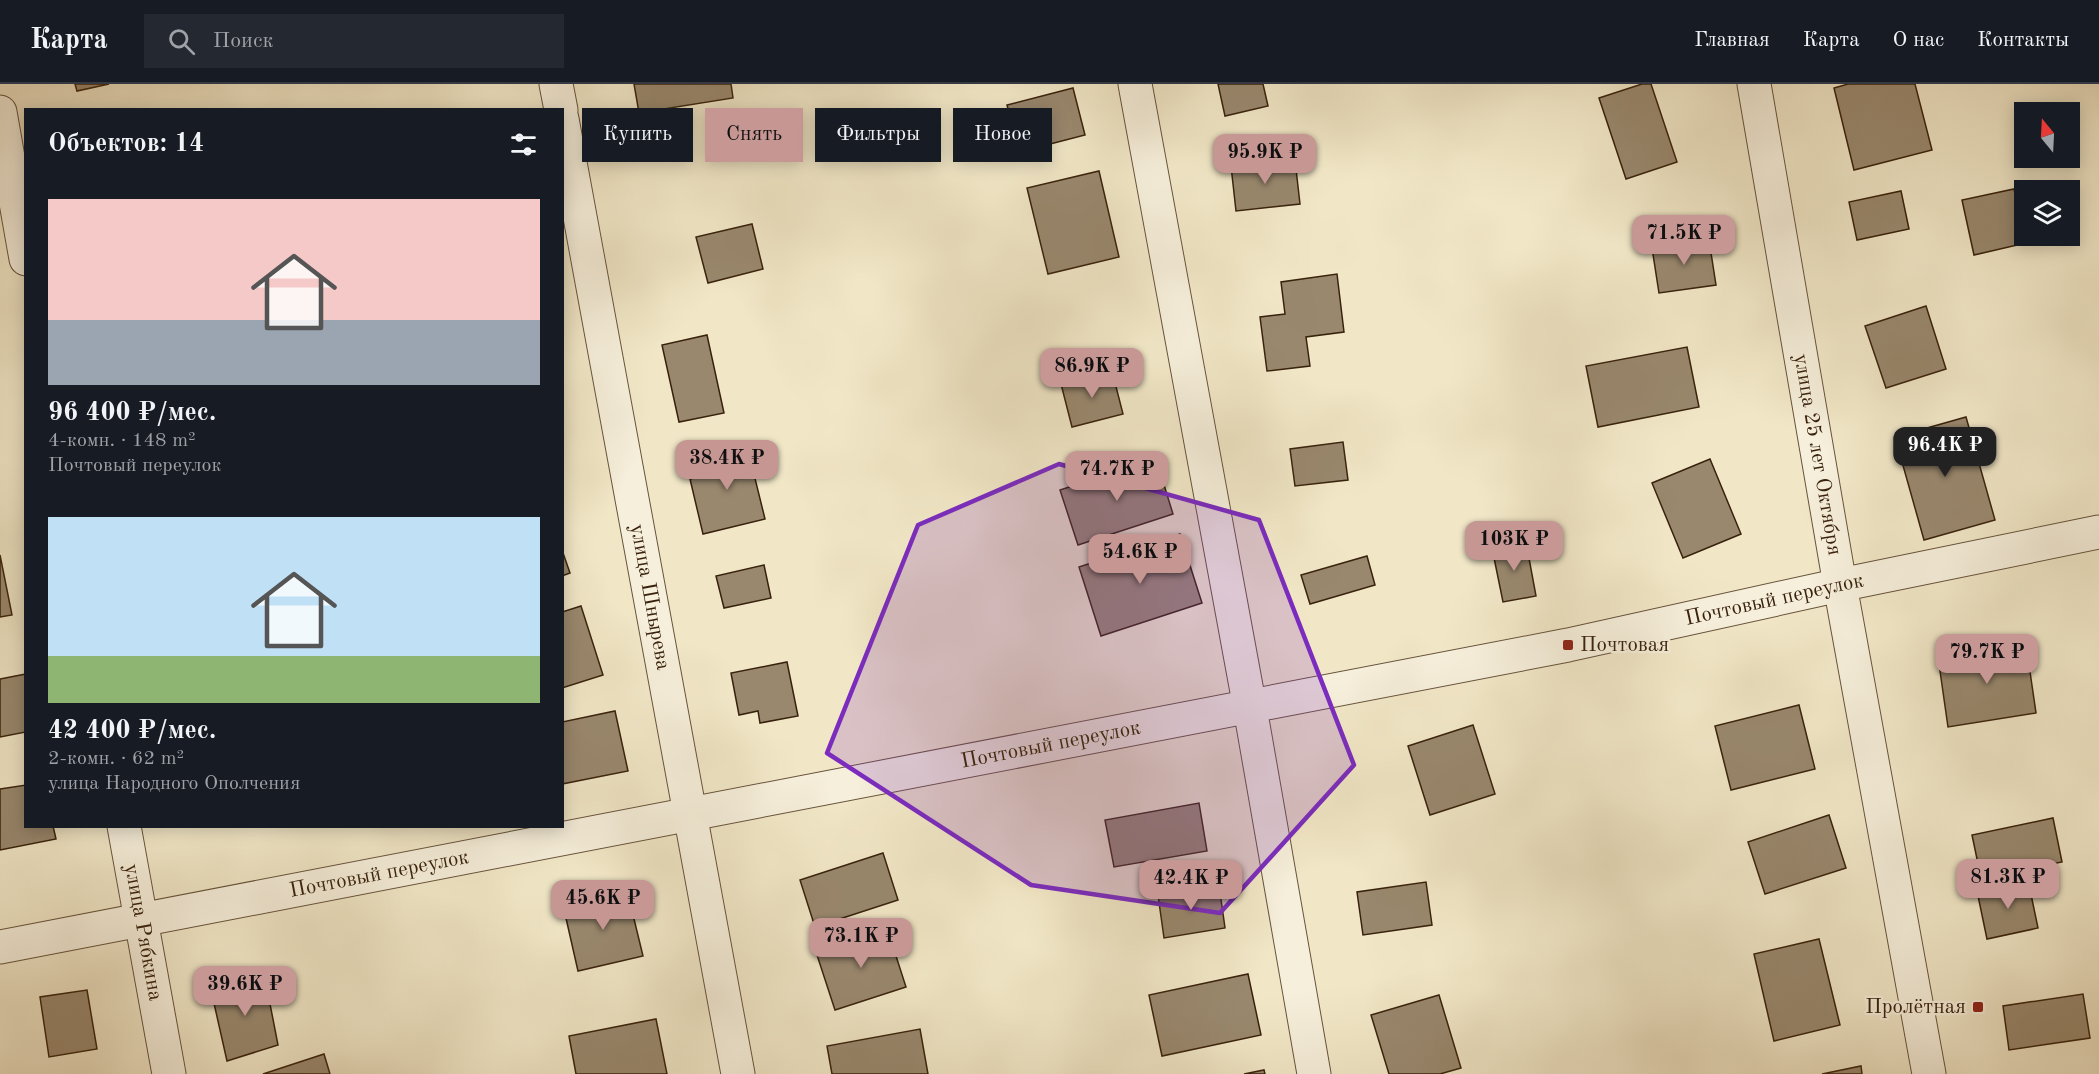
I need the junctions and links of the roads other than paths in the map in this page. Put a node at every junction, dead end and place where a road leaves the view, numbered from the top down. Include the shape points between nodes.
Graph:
1 (556, 84) edge
2 (1135, 84) edge
3 (1754, 84) edge
4 (561, 108) edge
5 (0, 112) edge
6 (564, 129) edge
7 (24, 248) edge
8 (2099, 532) edge
9 (1840, 585) junction
10 (1250, 708) junction
11 (691, 814) junction
12 (124, 828) edge
13 (140, 919) junction
14 (0, 947) edge
15 (169, 1074) edge
16 (738, 1074) edge
17 (1314, 1074) edge
18 (1929, 1074) edge

1 - 4 street
2 - 10 street
3 - 9 street, улица 25 лет Октября
5 - 7 street
6 - 11 street, улица Шнырева
8 - 9 street, Почтовый переулок
9 - 10 street, Почтовый переулок via 1568,645
9 - 18 street, улица 25 лет Октября
10 - 11 street, Почтовый переулок
10 - 17 street
11 - 13 street, Почтовый переулок
11 - 16 street, улица Шнырева
12 - 13 street, улица Рябкина
13 - 14 street, Почтовый переулок
13 - 15 street, улица Рябкина

